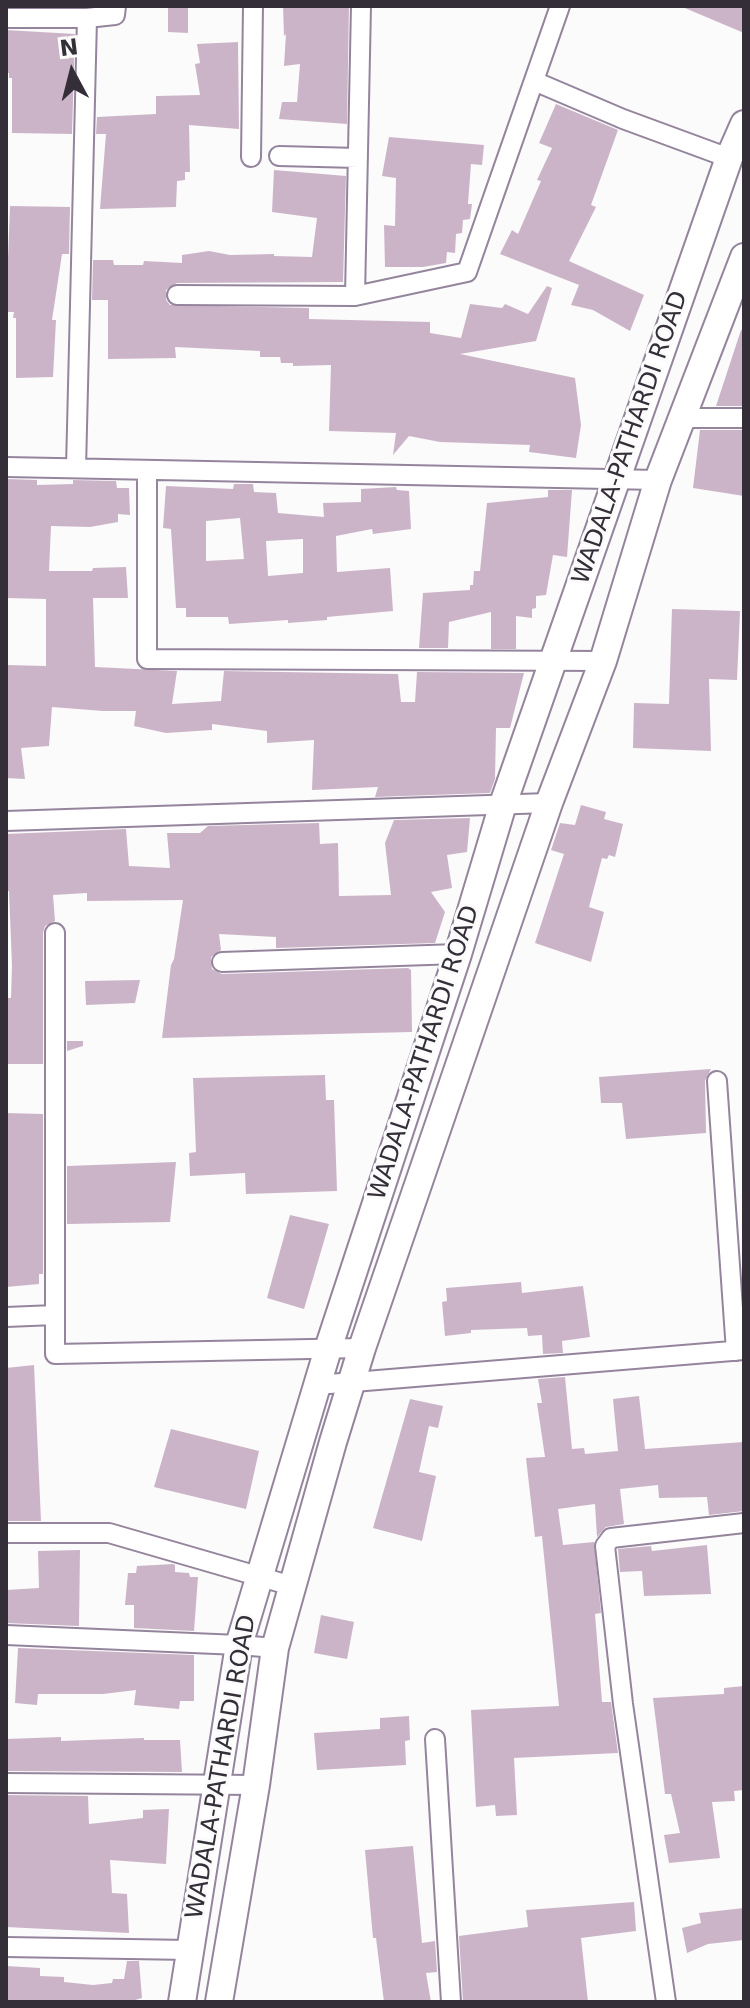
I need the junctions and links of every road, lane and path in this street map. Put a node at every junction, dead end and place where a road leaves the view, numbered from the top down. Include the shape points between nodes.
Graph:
1 (116, 6) edge
2 (253, 6) edge
3 (361, 6) edge
4 (560, 6) edge
5 (52, 12) edge
6 (6, 18) edge
7 (87, 18) junction
8 (534, 81) junction
9 (744, 124) edge
10 (279, 156) dead end
11 (251, 157) dead end
12 (358, 158) junction
13 (729, 158) junction
14 (744, 257) edge
15 (177, 295) dead end
16 (355, 296) junction
17 (680, 418) junction
18 (744, 418) edge
19 (6, 467) edge
20 (76, 468) junction
21 (147, 471) junction
22 (615, 479) junction
23 (658, 480) junction
24 (555, 660) junction
25 (603, 661) junction
26 (549, 803) junction
27 (503, 804) junction
28 (6, 821) edge
29 (55, 933) dead end
30 (458, 954) junction
31 (222, 962) dead end
32 (717, 1081) dead end
33 (55, 1315) junction
34 (6, 1317) edge
35 (362, 1348) junction
36 (328, 1349) junction
37 (740, 1350) edge
38 (351, 1381) junction
39 (317, 1385) junction
40 (744, 1523) edge
41 (6, 1533) edge
42 (260, 1577) junction
43 (292, 1586) junction
44 (6, 1635) edge
45 (239, 1645) junction
46 (275, 1648) junction
47 (435, 1739) dead end
48 (6, 1783) edge
49 (215, 1785) junction
50 (256, 1785) junction
51 (6, 1947) edge
52 (190, 1950) junction
53 (182, 2002) edge
54 (219, 2002) edge
55 (451, 2002) edge
56 (666, 2002) edge

1 - 7 street via 115,15
2 - 11 street
3 - 12 street
4 - 8 street
5 - 6 street
5 - 7 street
7 - 20 street
8 - 13 street
8 - 16 street via 467,272
9 - 13 main road, WADALA-PATHARDI ROAD
10 - 12 street
12 - 16 street
13 - 22 main road, WADALA-PATHARDI ROAD
14 - 17 main road, WADALA-PATHARDI ROAD
15 - 16 street
17 - 18 street
17 - 23 main road, WADALA-PATHARDI ROAD
19 - 20 street
20 - 21 street
21 - 22 street
21 - 24 street via 147,659
22 - 23 street
22 - 24 main road, WADALA-PATHARDI ROAD
23 - 25 main road, WADALA-PATHARDI ROAD
24 - 25 street
24 - 27 main road, WADALA-PATHARDI ROAD
25 - 26 main road, WADALA-PATHARDI ROAD
26 - 27 street
26 - 35 main road, WADALA-PATHARDI ROAD
27 - 28 street
27 - 30 main road, WADALA-PATHARDI ROAD
29 - 33 street
30 - 31 street
30 - 36 main road, WADALA-PATHARDI ROAD
32 - 37 street
33 - 34 street
33 - 36 street via 55,1354
35 - 36 street
35 - 38 main road, WADALA-PATHARDI ROAD
36 - 39 main road, WADALA-PATHARDI ROAD
37 - 38 street
38 - 39 street
38 - 43 main road, WADALA-PATHARDI ROAD
39 - 42 main road, WADALA-PATHARDI ROAD
40 - 56 street via 611,1538 605,1546
41 - 42 street via 109,1533
42 - 43 street
42 - 45 main road, WADALA-PATHARDI ROAD
43 - 46 main road, WADALA-PATHARDI ROAD
44 - 45 street
45 - 46 street
45 - 49 main road, WADALA-PATHARDI ROAD
46 - 50 main road, WADALA-PATHARDI ROAD
47 - 55 street
48 - 49 street
49 - 50 street
49 - 52 main road, WADALA-PATHARDI ROAD
50 - 54 main road, WADALA-PATHARDI ROAD
51 - 52 street
52 - 53 main road, WADALA-PATHARDI ROAD

